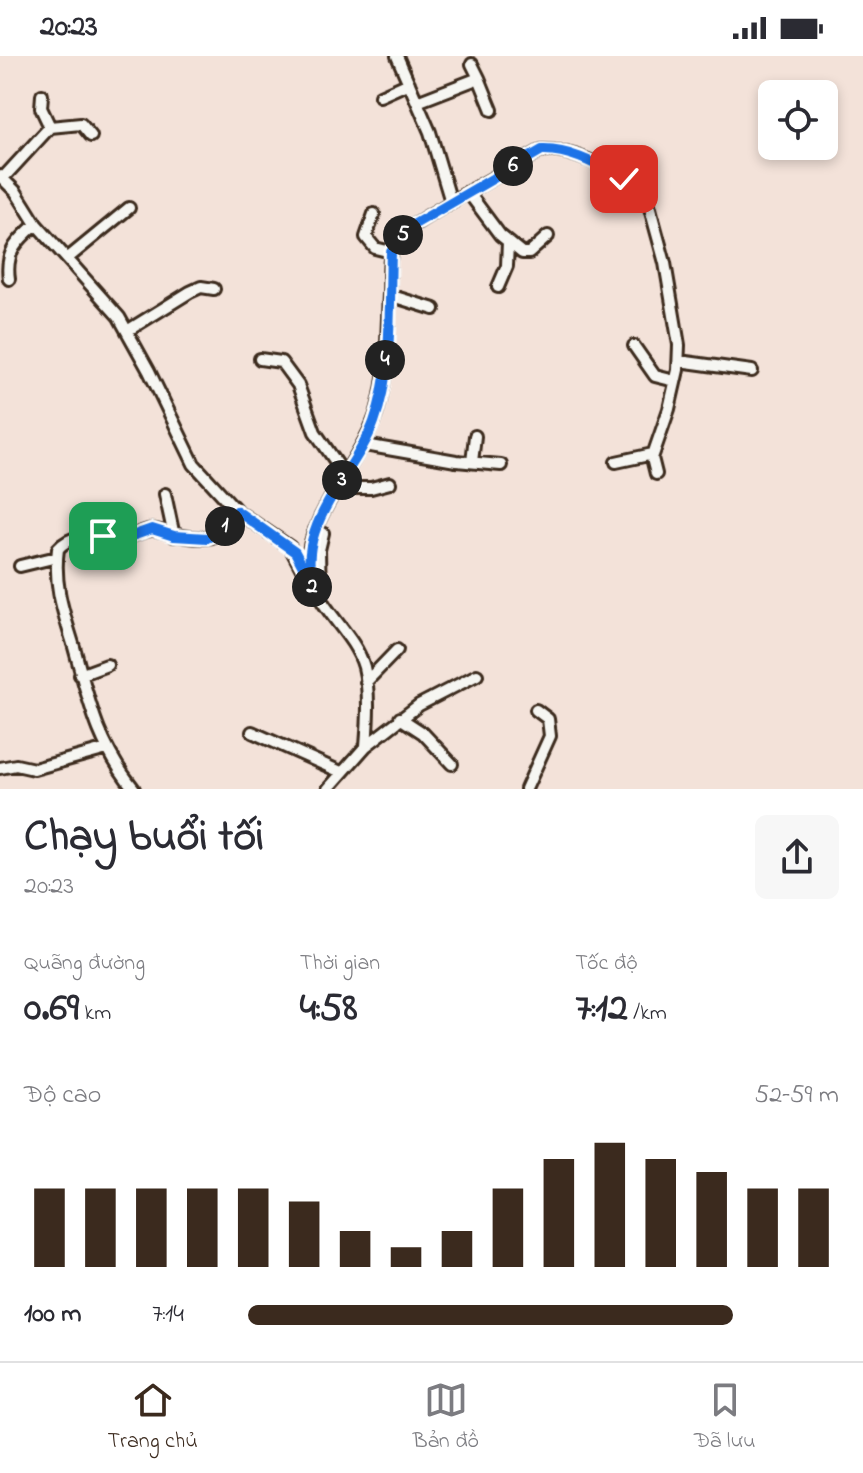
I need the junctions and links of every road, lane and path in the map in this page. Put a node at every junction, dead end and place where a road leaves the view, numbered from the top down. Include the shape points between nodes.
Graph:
1 (402, 59) edge
2 (472, 64) dead end
3 (479, 78) junction
4 (409, 83) junction
5 (42, 95) dead end
6 (380, 96) dead end
7 (417, 102) junction
8 (492, 110) dead end
9 (50, 127) junction
10 (91, 136) dead end
11 (514, 166) junction
12 (2, 176) edge
13 (521, 176) dead end
14 (468, 192) junction
15 (451, 202) junction
16 (129, 208) dead end
17 (374, 214) dead end
18 (36, 224) junction
19 (548, 236) dead end
20 (508, 242) junction
21 (391, 252) junction
22 (68, 258) junction
23 (9, 279) dead end
24 (498, 287) dead end
25 (214, 289) dead end
26 (389, 295) junction
27 (434, 309) dead end
28 (127, 331) junction
29 (634, 346) dead end
30 (260, 359) dead end
31 (679, 361) junction
32 (752, 371) dead end
33 (675, 381) junction
34 (475, 436) dead end
35 (365, 445) junction
36 (653, 454) junction
37 (472, 462) junction
38 (616, 462) dead end
39 (501, 465) dead end
40 (656, 474) dead end
41 (345, 475) junction
42 (390, 483) dead end
43 (338, 488) junction
44 (165, 494) dead end
45 (237, 511) junction
46 (323, 533) dead end
47 (174, 536) junction
48 (57, 557) junction
49 (20, 566) dead end
50 (318, 595) junction
51 (397, 650) dead end
52 (107, 665) dead end
53 (80, 675) junction
54 (477, 675) dead end
55 (366, 682) junction
56 (536, 710) dead end
57 (400, 718) junction
58 (252, 732) dead end
59 (366, 746) junction
60 (107, 749) junction
61 (452, 764) dead end
62 (0, 768) edge
63 (341, 772) junction
64 (134, 789) edge
65 (328, 789) edge
66 (526, 789) edge

1 - 4 street
2 - 3 street
3 - 7 street
3 - 8 street
4 - 6 street
4 - 7 street
5 - 9 street via 41,108
7 - 15 street
9 - 10 street via 81,124
9 - 12 street
11 - 13 street
11 - 14 street
11 - 31 street via 542,150 556,151 645,190 665,263
12 - 18 street
14 - 15 street
14 - 20 street
15 - 21 street via 406,231
16 - 22 street
17 - 21 street via 366,237 375,248
18 - 22 street
18 - 23 street via 11,251
19 - 20 street via 525,254
20 - 24 street via 507,266
21 - 26 street
22 - 28 street
25 - 28 street via 190,292
26 - 27 street
26 - 35 street via 381,398
28 - 45 street via 188,455
29 - 33 street via 655,376
30 - 41 street via 281,362 295,380 315,432
31 - 32 street
31 - 33 street
33 - 36 street
34 - 37 street
35 - 37 street
35 - 41 street
36 - 38 street
36 - 40 street
37 - 39 street
41 - 43 street
42 - 43 street
43 - 50 street via 311,542 308,562
44 - 47 street
45 - 47 street via 212,537
45 - 50 street via 295,552
46 - 50 street
47 - 48 street via 152,529 122,538 83,537 61,545
48 - 49 street
48 - 53 street via 59,604
50 - 55 street via 359,657
51 - 55 street
52 - 53 street
53 - 60 street
54 - 57 street
55 - 59 street
56 - 66 street via 548,719 550,736
57 - 59 street
57 - 61 street via 423,733
58 - 63 street
59 - 63 street
60 - 62 street via 34,769
60 - 64 street
63 - 65 street

